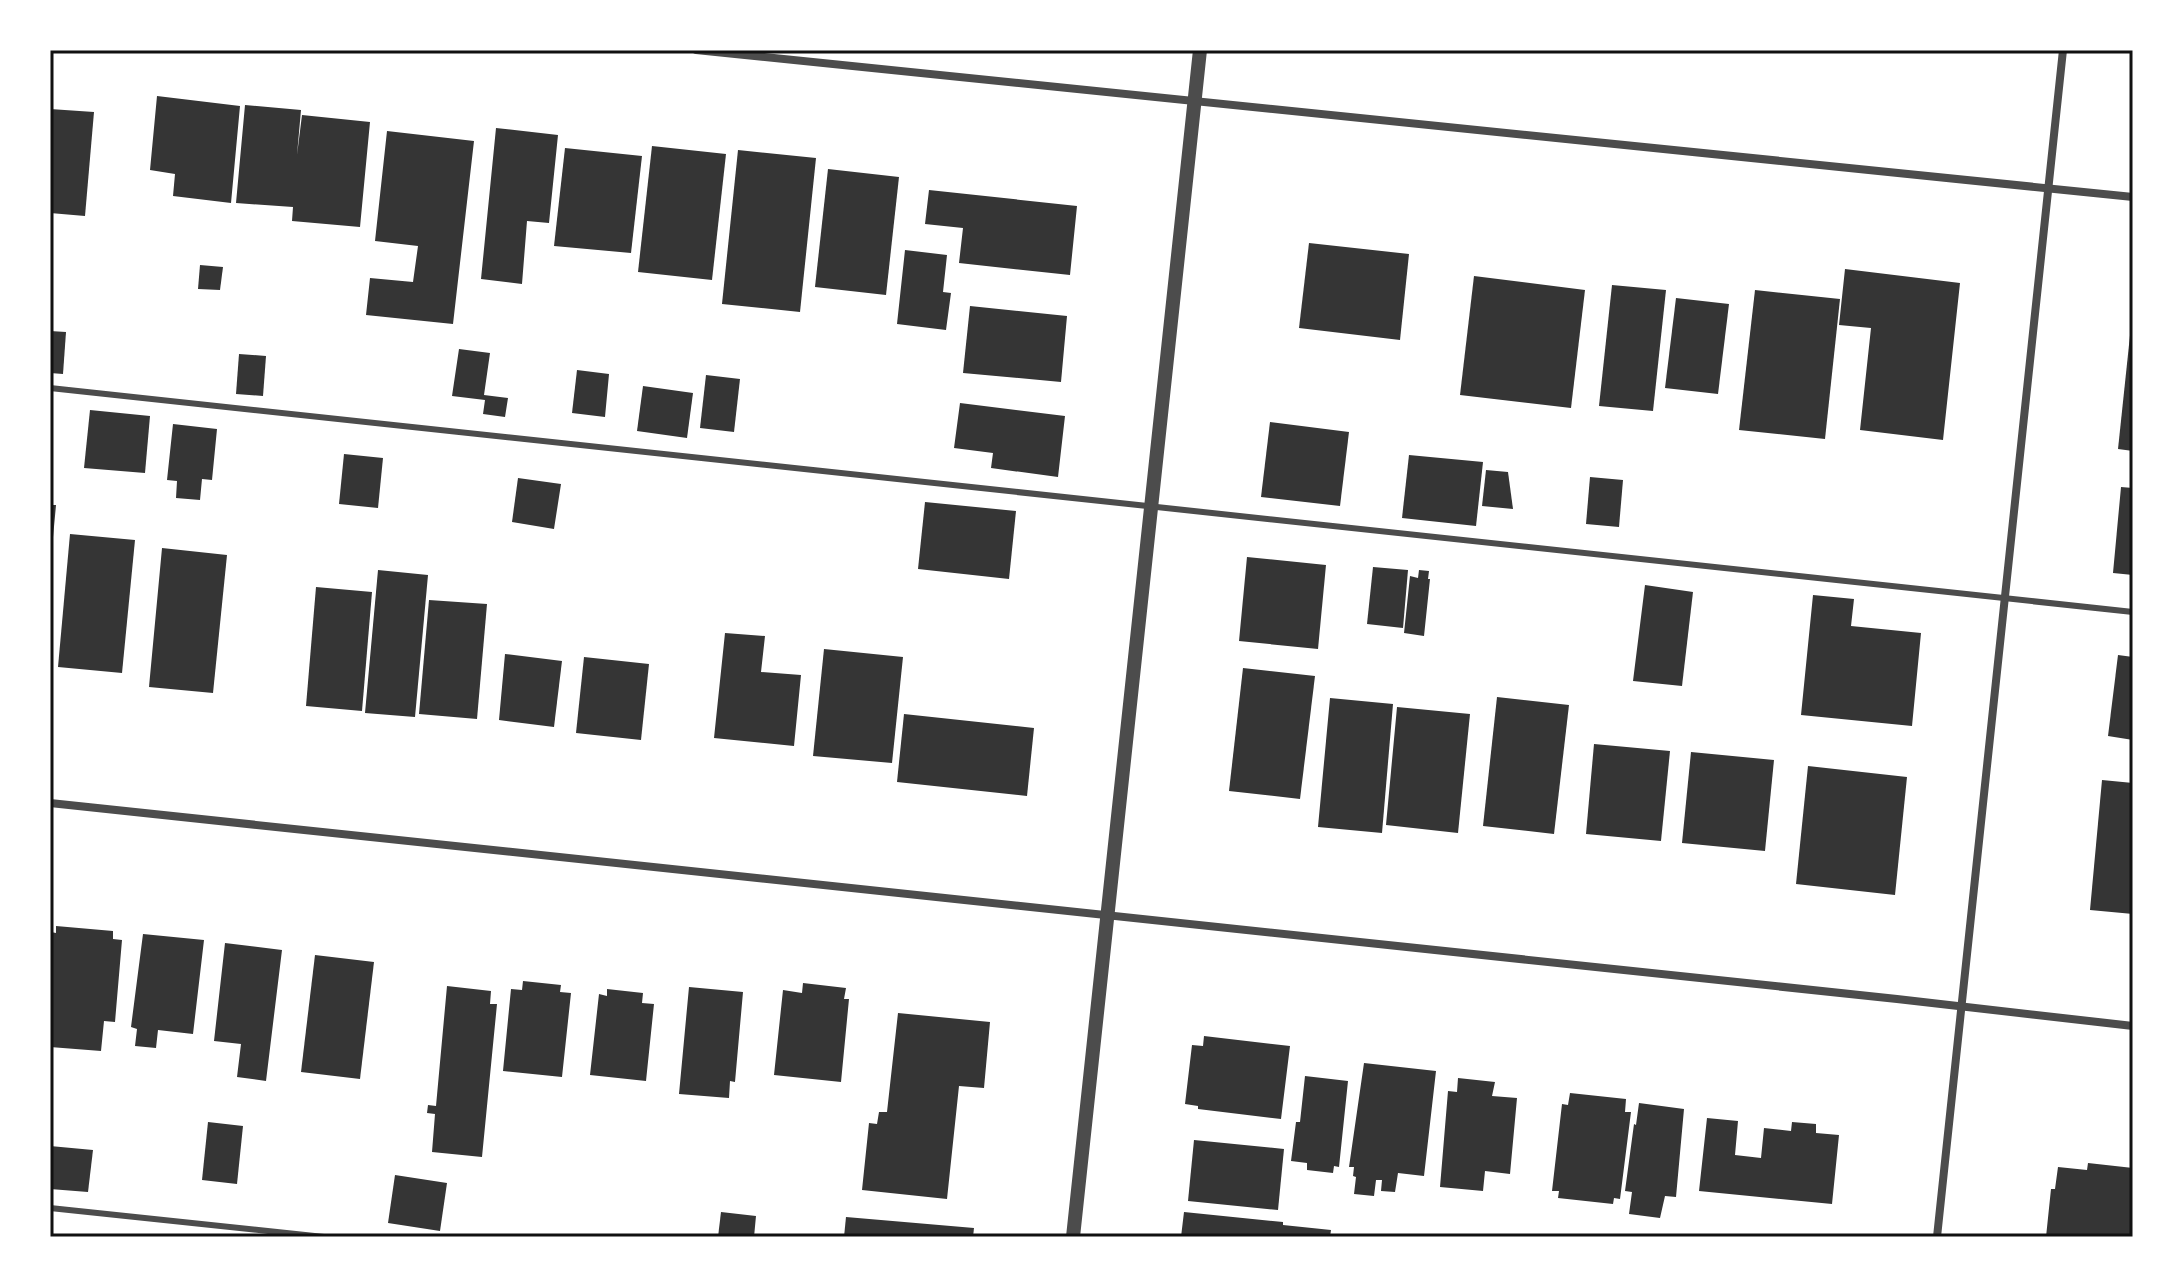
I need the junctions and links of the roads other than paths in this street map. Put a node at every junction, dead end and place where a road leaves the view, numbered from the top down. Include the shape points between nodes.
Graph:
1 (696, 50) edge
2 (1200, 50) edge
3 (2063, 50) edge
4 (1194, 100) junction
5 (2048, 187) junction
6 (2133, 197) edge
7 (50, 388) edge
8 (1151, 506) junction
9 (2006, 598) junction
10 (2133, 612) edge
11 (50, 803) edge
12 (1107, 916) junction
13 (1963, 1006) junction
14 (2133, 1026) edge
15 (50, 1208) edge
16 (324, 1237) edge
17 (1073, 1237) edge
18 (1937, 1237) edge

1 - 4 street
2 - 4 street
3 - 5 street
4 - 5 street
4 - 8 street
5 - 6 street
5 - 9 street
7 - 8 lane
8 - 9 lane
8 - 12 street
9 - 10 lane
9 - 13 street
11 - 12 street
12 - 13 street
12 - 17 street
13 - 14 street
13 - 18 street
15 - 16 lane

